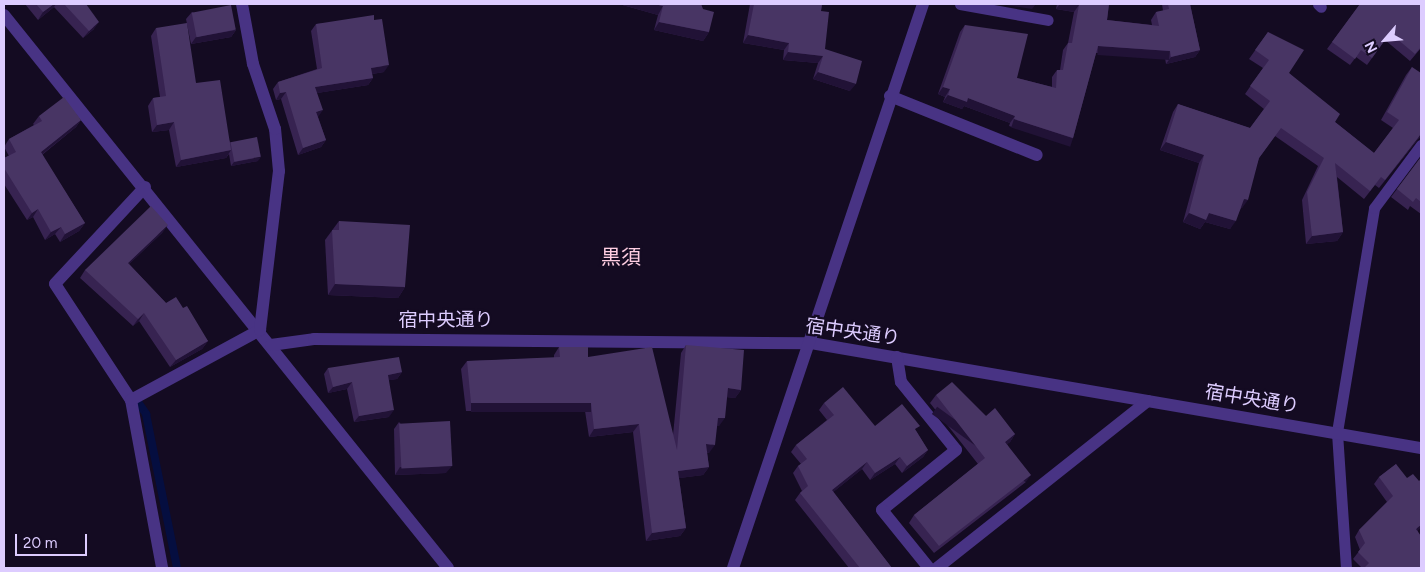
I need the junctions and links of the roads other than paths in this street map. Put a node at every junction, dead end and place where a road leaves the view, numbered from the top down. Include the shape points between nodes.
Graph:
1 (242, 4) edge
2 (923, 4) edge
3 (960, 4) edge
4 (4, 15) edge
5 (1048, 20) dead end
6 (890, 96) junction
7 (1421, 145) edge
8 (1036, 155) dead end
9 (145, 187) junction
10 (260, 330) junction
11 (811, 343) junction
12 (271, 345) junction
13 (897, 357) junction
14 (131, 400) junction
15 (1148, 402) junction
16 (1337, 432) junction
17 (1421, 448) edge
18 (162, 568) edge
19 (448, 568) edge
20 (733, 568) edge
21 (929, 568) edge
22 (937, 568) edge
23 (1346, 568) edge

1 - 10 street via 253,64 275,129 279,171
2 - 6 street
3 - 5 lane
4 - 9 street
6 - 8 street
6 - 11 street
7 - 16 lane via 1374,208
9 - 10 street
9 - 14 street via 55,284
10 - 12 street
10 - 14 street
11 - 12 street, 宿中央通り via 314,339
11 - 13 street, 宿中央通り
11 - 20 street
12 - 19 street
13 - 15 street, 宿中央通り
13 - 21 street via 901,382 956,450 882,510
14 - 18 street
15 - 16 street, 宿中央通り
15 - 22 street
16 - 17 street, 宿中央通り
16 - 23 lane

